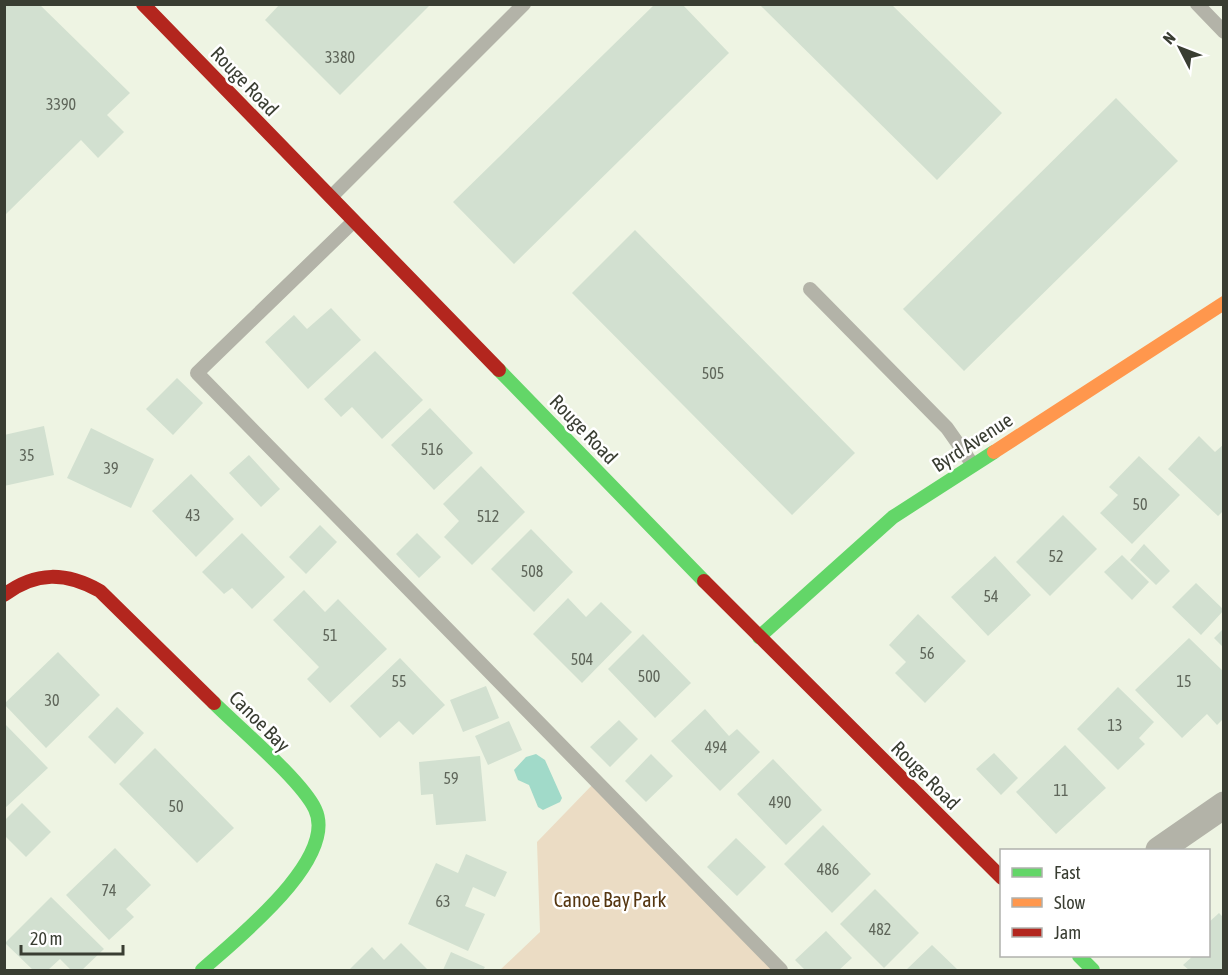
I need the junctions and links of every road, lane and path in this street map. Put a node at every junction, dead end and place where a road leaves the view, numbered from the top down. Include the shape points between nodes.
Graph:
1 (143, 4) edge
2 (524, 4) edge
3 (1197, 4) edge
4 (1224, 33) edge
5 (331, 197) junction
6 (354, 221) junction
7 (810, 289) dead end
8 (1224, 303) edge
9 (973, 465) junction
10 (4, 595) edge
11 (759, 636) junction
12 (1224, 805) edge
13 (1160, 849) edge
14 (1000, 876) edge
15 (1080, 957) edge
16 (202, 970) edge
17 (781, 970) edge
18 (1093, 970) edge

1 - 5 street, Rouge Road
2 - 5 lane
3 - 4 lane
5 - 6 street, Rouge Road
6 - 11 street, Rouge Road
6 - 17 lane via 197,373
7 - 9 lane via 946,428
8 - 9 street, Byrd Avenue
9 - 11 street, Byrd Avenue via 893,517
10 - 16 street, Canoe Bay via 30,578 61,574 100,591 316,807 320,831 308,863
11 - 14 street, Rouge Road
12 - 13 street
15 - 18 street

